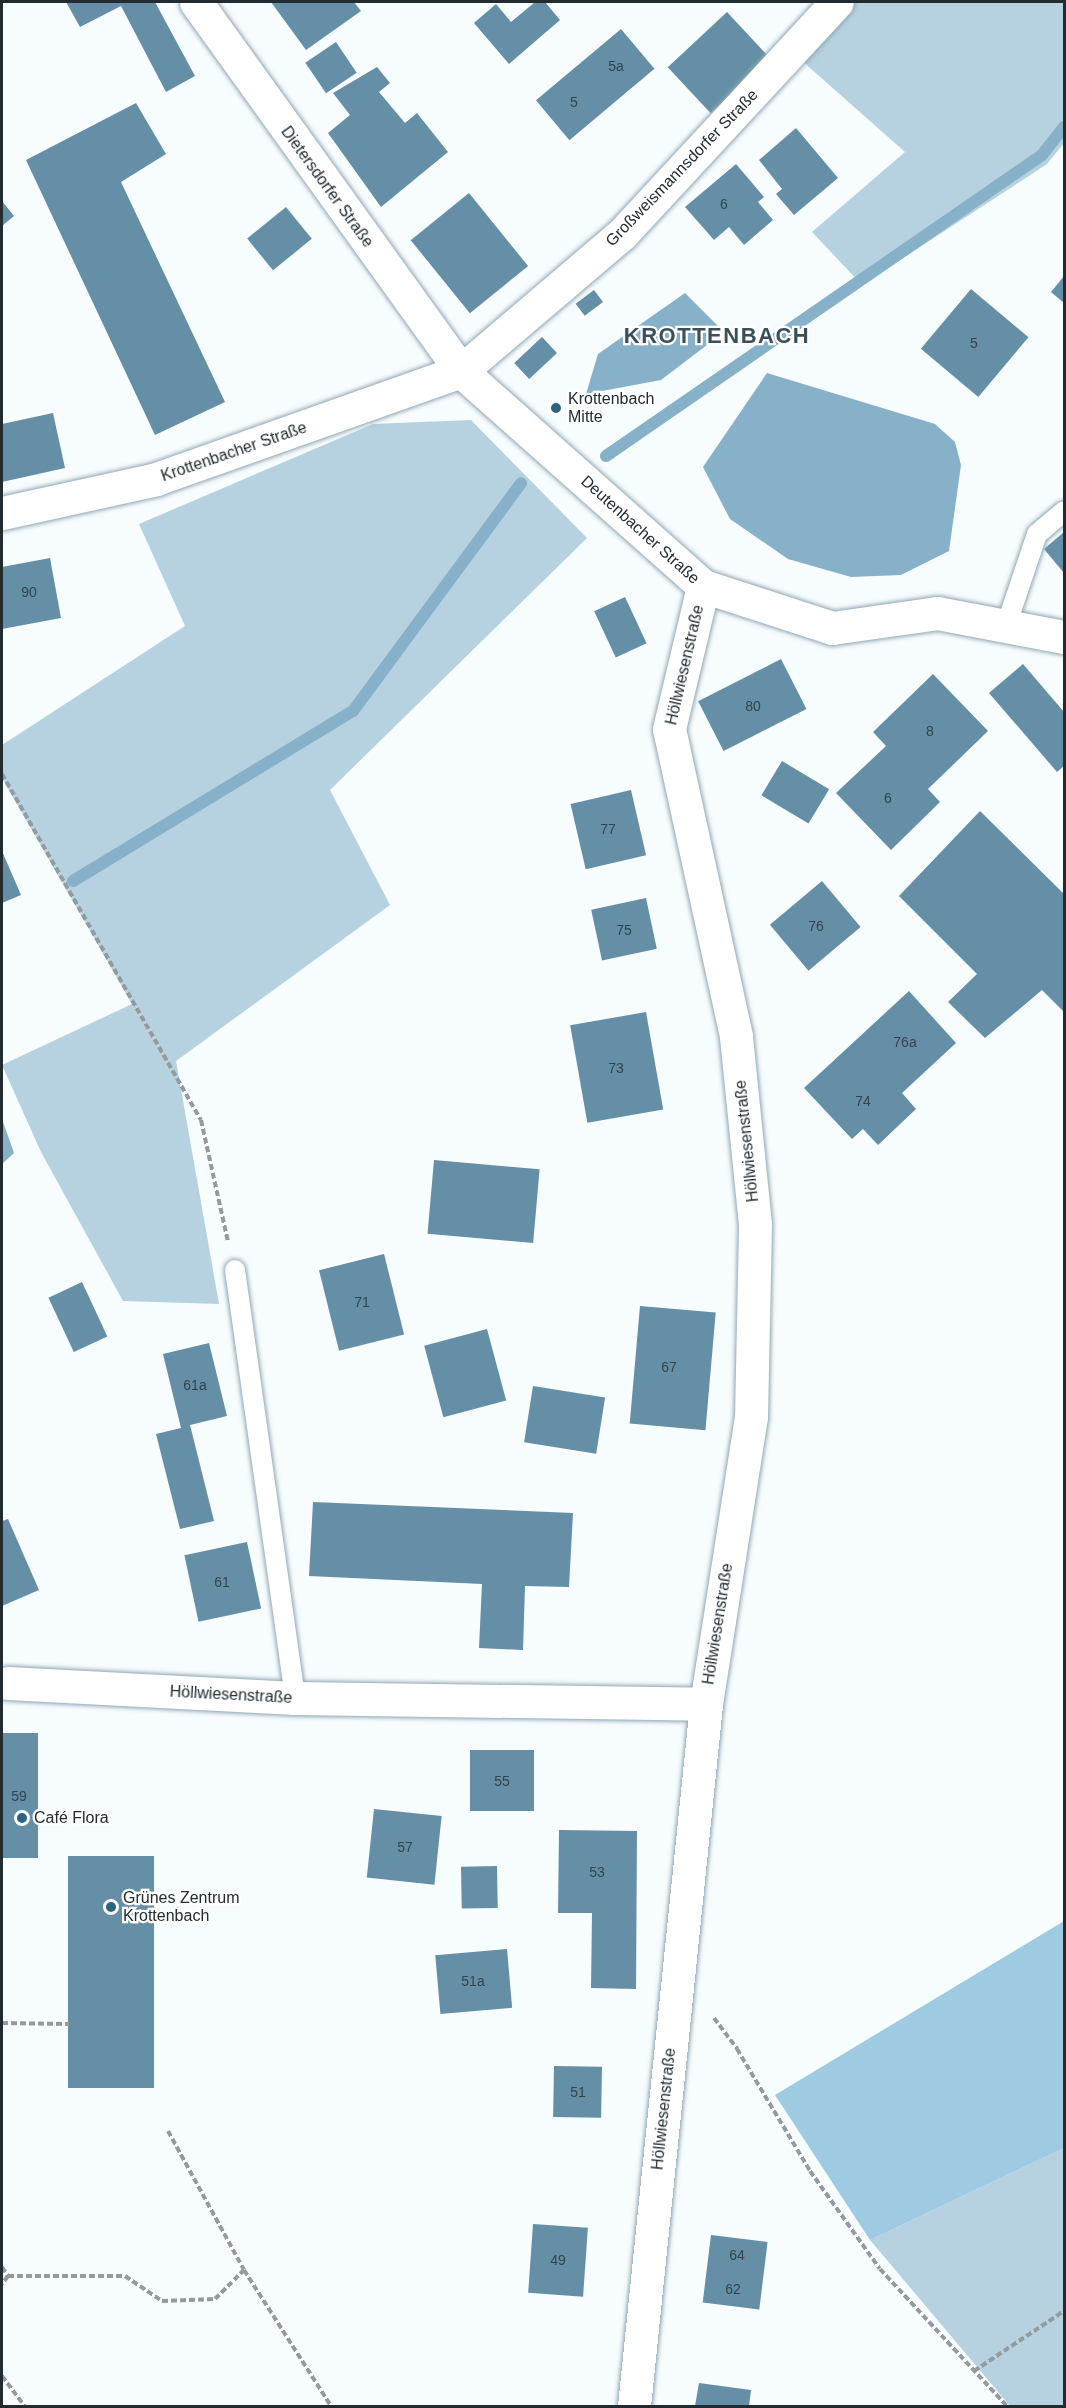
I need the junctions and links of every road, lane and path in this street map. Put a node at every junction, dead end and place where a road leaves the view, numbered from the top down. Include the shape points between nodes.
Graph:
1 (196, 2) edge
2 (837, 2) edge
3 (461, 371) junction
4 (1065, 511) edge
5 (2, 513) edge
6 (703, 586) junction
7 (1006, 626) junction
8 (1065, 637) edge
9 (2, 774) edge
10 (234, 1270) joint
11 (8, 1683) dead end
12 (295, 1698) junction
13 (706, 1704) junction
14 (678, 1971) junction
15 (2, 2023) edge
16 (69, 2024) dead end
17 (168, 2132) dead end
18 (2, 2267) edge
19 (244, 2270) junction
20 (8, 2276) junction
21 (2, 2284) edge
22 (1065, 2311) edge
23 (974, 2371) junction
24 (2, 2376) edge
25 (25, 2406) edge
26 (331, 2406) edge
27 (634, 2406) edge
28 (1007, 2406) edge

1 - 3 street, Dietersdorfer Straße
2 - 3 street, Großweismannsdorfer Straße via 622,234
3 - 5 street, Krottenbacher Straße via 156,479
3 - 6 street, Deutenbacher Straße
4 - 7 lane via 1037,534
6 - 7 street, Deutenbacher Straße via 832,628 937,613
6 - 13 street, Höllwiesenstraße via 669,729 736,1036 755,1224 751,1418
7 - 8 street, Deutenbacher Straße
9 - 10 path via 201,1120
10 - 12 lane
11 - 12 street, Höllwiesenstraße
12 - 13 street, Höllwiesenstraße
13 - 14 street, Höllwiesenstraße
14 - 23 path via 737,2049 810,2171 880,2269
14 - 27 street, Höllwiesenstraße
15 - 16 path
17 - 19 path
18 - 20 path
19 - 20 path via 215,2299 162,2301 125,2276
19 - 26 path
20 - 21 path
22 - 23 path
23 - 28 path
24 - 25 path

